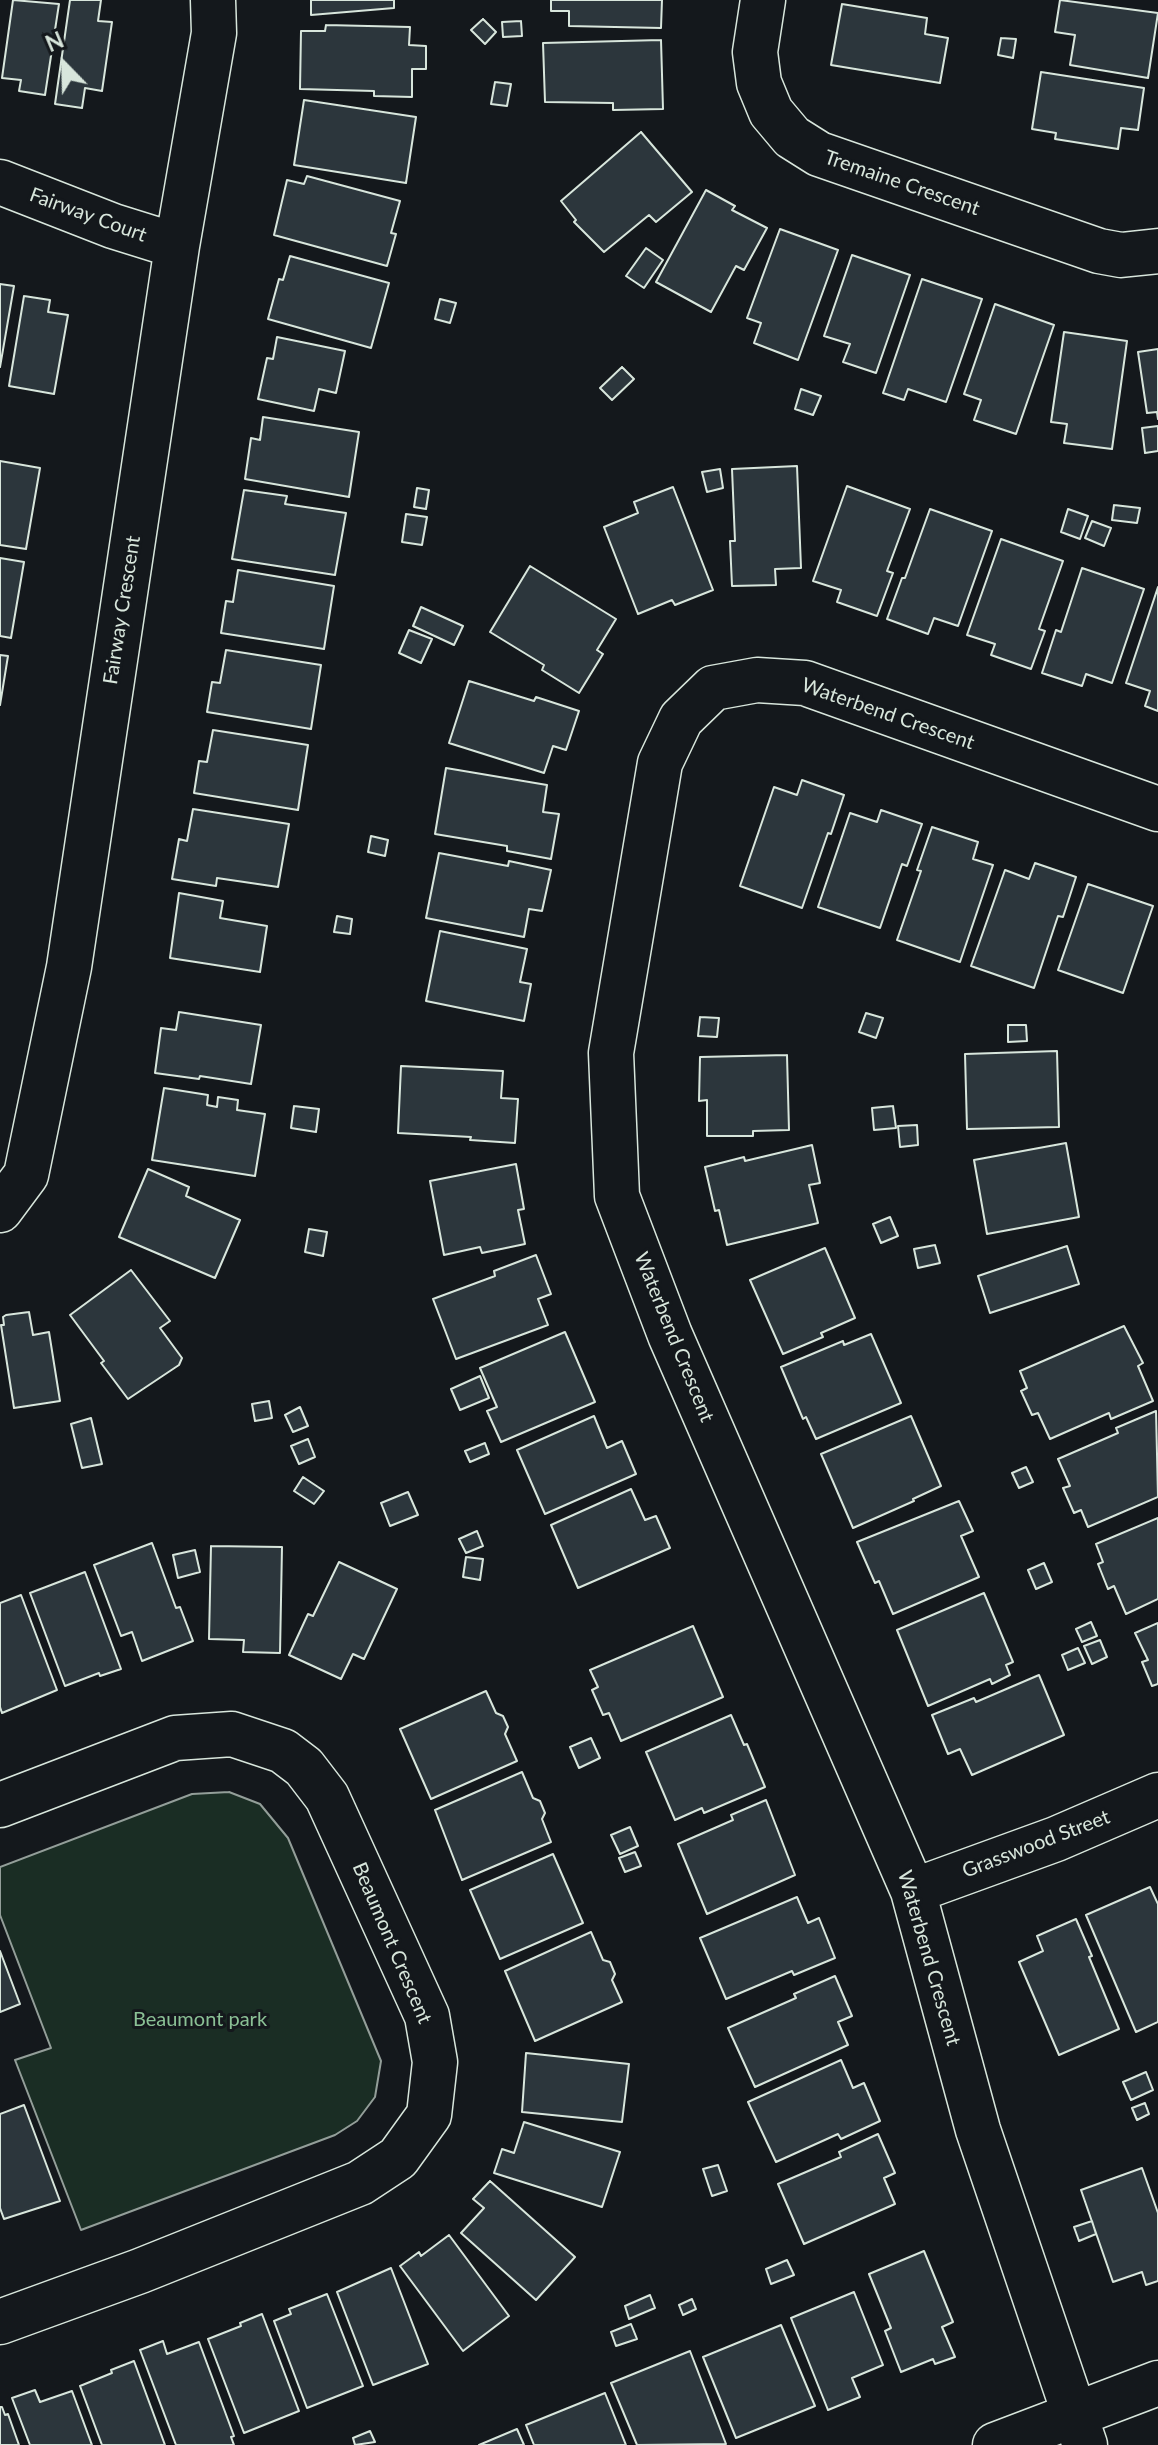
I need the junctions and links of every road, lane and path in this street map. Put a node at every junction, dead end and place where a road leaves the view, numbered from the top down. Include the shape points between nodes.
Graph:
1 (213, 0) edge
2 (763, 0) edge
3 (0, 182) edge
4 (177, 246) junction
5 (1158, 251) edge
6 (1158, 809) edge
7 (0, 1210) edge
8 (1158, 1795) edge
9 (0, 1805) edge
10 (913, 1891) junction
11 (0, 2322) edge
12 (1158, 2383) edge
13 (1079, 2429) edge
14 (995, 2445) edge

1 - 4 street, Fairway Crescent via 214,33
2 - 5 street, Tremaine Crescent via 755,52 759,83 771,112 792,137 819,154 1099,251
3 - 4 street, Fairway Court
4 - 7 street, Fairway Crescent via 69,967 26,1175
6 - 10 street, Waterbend Crescent via 805,683 757,680 713,688 681,719 660,763 611,1053 617,1196 670,1335
8 - 10 street, Grasswood Street
9 - 11 street, Beaumont Crescent via 175,1738 232,1734 283,1751 304,1767 327,1797 427,2016 435,2062 429,2115 398,2158 360,2183
10 - 13 street, Waterbend Crescent via 978,2130
12 - 13 street
13 - 14 street

